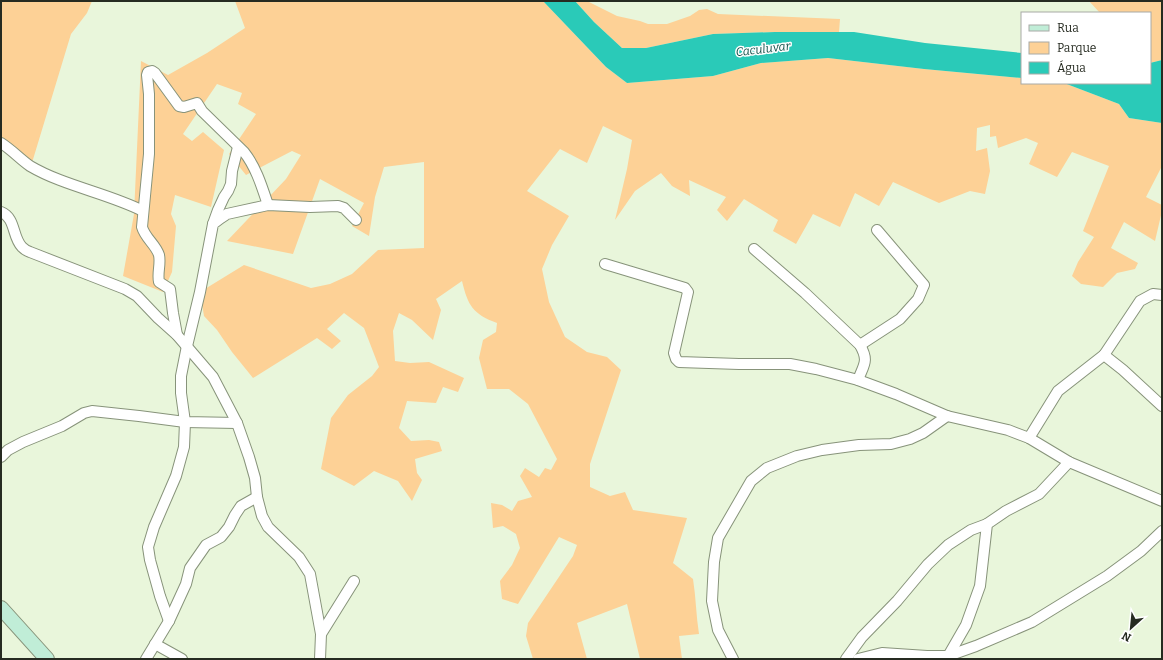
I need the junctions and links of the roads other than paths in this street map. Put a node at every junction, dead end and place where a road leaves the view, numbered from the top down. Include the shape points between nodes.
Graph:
1 (1, 143) edge
2 (238, 147) junction
3 (268, 205) junction
4 (143, 211) junction
5 (1, 212) edge
6 (356, 220) dead end
7 (213, 224) junction
8 (877, 230) dead end
9 (754, 248) dead end
10 (605, 264) dead end
11 (1162, 296) edge
12 (177, 335) junction
13 (860, 345) junction
14 (187, 346) junction
15 (1104, 355) junction
16 (858, 380) junction
17 (1162, 406) edge
18 (947, 416) junction
19 (185, 422) junction
20 (237, 423) junction
21 (1029, 438) junction
22 (3, 453) edge
23 (1069, 462) junction
24 (257, 497) junction
25 (1162, 501) edge
26 (987, 524) junction
27 (1162, 531) edge
28 (354, 581) dead end
29 (1, 608) edge
30 (169, 621) junction
31 (322, 634) junction
32 (155, 644) junction
33 (947, 658) edge
34 (47, 659) edge
35 (146, 659) edge
36 (182, 659) edge
37 (320, 659) edge
38 (733, 659) edge
39 (846, 659) edge
40 (858, 659) edge

1 - 4 street via 30,166
2 - 3 street via 250,160
2 - 4 street via 202,112 198,103 179,106 155,73 148,72 148,154
2 - 7 street via 231,184
3 - 6 street via 338,206 344,208
3 - 7 street via 227,214
4 - 12 street via 143,231 158,253 159,282 170,289
5 - 12 street via 9,218 22,248 125,289 137,296
7 - 14 street
8 - 13 street via 924,285 918,299 900,319
9 - 13 street
10 - 16 street via 685,288 688,292 674,353 679,362 790,364
11 - 15 street via 1153,294 1140,301
12 - 14 street
13 - 16 street via 866,361
14 - 19 street via 181,376
14 - 20 street via 213,377
15 - 17 street
15 - 21 street via 1058,391
16 - 18 street
18 - 21 street via 1008,430
18 - 38 street via 910,439 891,444 822,450 796,456 767,468 751,481 718,538 714,562 712,601 718,630
19 - 20 street
19 - 22 street via 92,411
19 - 30 street via 184,447 176,476 148,547
20 - 24 street via 249,457
21 - 23 street
23 - 25 street
23 - 26 street via 1039,494
24 - 30 street via 241,506 221,537 206,545 190,568 186,584
24 - 31 street via 268,527 299,557 310,574
26 - 33 street via 980,586 966,624
26 - 39 street via 971,530 948,545 928,564 898,601 862,637
27 - 33 street via 1141,551 1107,576 1032,622
28 - 31 street
29 - 34 main road
30 - 32 street
31 - 37 street
32 - 35 street
32 - 36 street
33 - 40 street via 882,653

